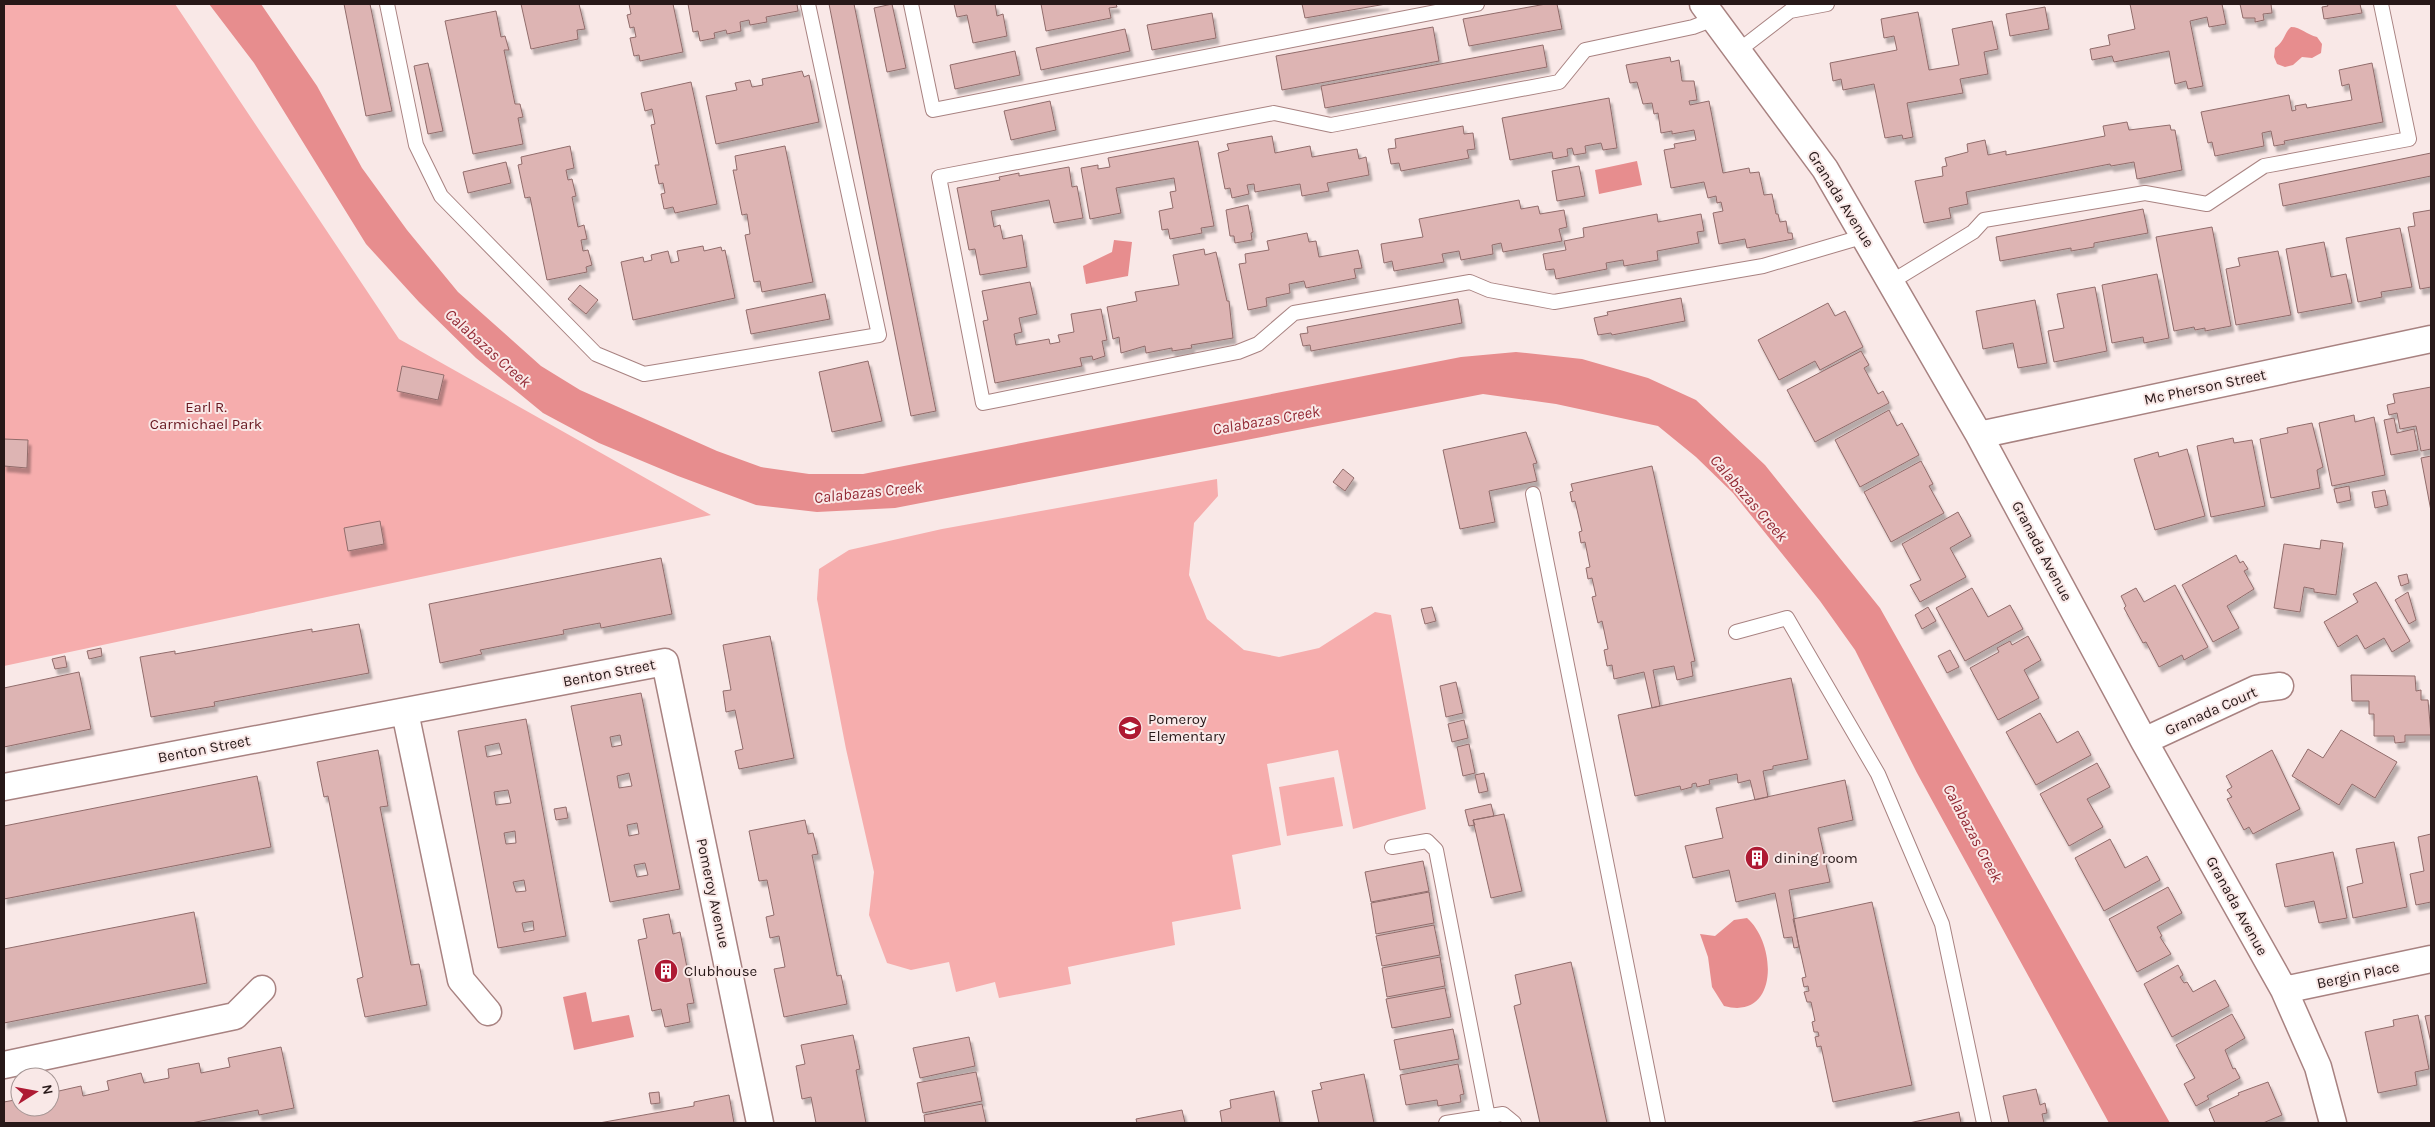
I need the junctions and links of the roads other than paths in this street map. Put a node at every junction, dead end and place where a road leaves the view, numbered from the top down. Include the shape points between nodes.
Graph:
1 (387, 4) edge
2 (808, 4) edge
3 (911, 4) edge
4 (1477, 4) edge
5 (1827, 4) edge
6 (2381, 4) edge
7 (1709, 11) edge
8 (1738, 51) junction
9 (1864, 236) junction
10 (1891, 282) junction
11 (2431, 339) edge
12 (1979, 434) junction
13 (1533, 494) dead end
14 (1736, 632) dead end
15 (665, 662) joint
16 (2280, 686) dead end
17 (405, 712) junction
18 (2144, 741) junction
19 (4, 787) edge
20 (1392, 846) dead end
21 (2431, 959) edge
22 (262, 989) dead end
23 (2284, 990) junction
24 (488, 1012) dead end
25 (4, 1066) edge
26 (1488, 1117) junction
27 (760, 1123) edge
28 (1446, 1123) edge
29 (1514, 1123) edge
30 (1658, 1123) edge
31 (1984, 1123) edge
32 (2333, 1123) edge

1 - 2 lane via 416,145 441,196 596,354 644,374 879,334
3 - 4 lane via 933,110
5 - 8 lane via 1790,11
6 - 10 lane via 2409,139 2264,166 2208,204 2145,193 1984,220 1973,232
7 - 8 street, Granada Avenue
7 - 9 lane via 1693,28 1585,50 1559,82 1330,125 1274,113 940,177 983,403 1238,352 1258,344 1294,313 1470,282 1489,290 1554,302 1763,266
8 - 9 street, Granada Avenue via 1825,169
9 - 10 street, Granada Avenue
10 - 12 street, Granada Avenue
11 - 12 street, Mc Pherson Street
12 - 18 street, Granada Avenue
13 - 30 lane
14 - 31 lane via 1787,618 1878,774 1942,924
15 - 17 street, Benton Street
15 - 27 street, Pomeroy Avenue
16 - 18 street, Granada Court via 2256,688
17 - 19 street, Benton Street
17 - 24 street via 461,980
18 - 23 street, Granada Avenue
20 - 26 lane via 1427,841 1436,850
21 - 23 street, Bergin Place
22 - 25 street via 234,1016
23 - 32 street, Granada Avenue via 2318,1067
26 - 28 lane
26 - 29 lane via 1503,1114

